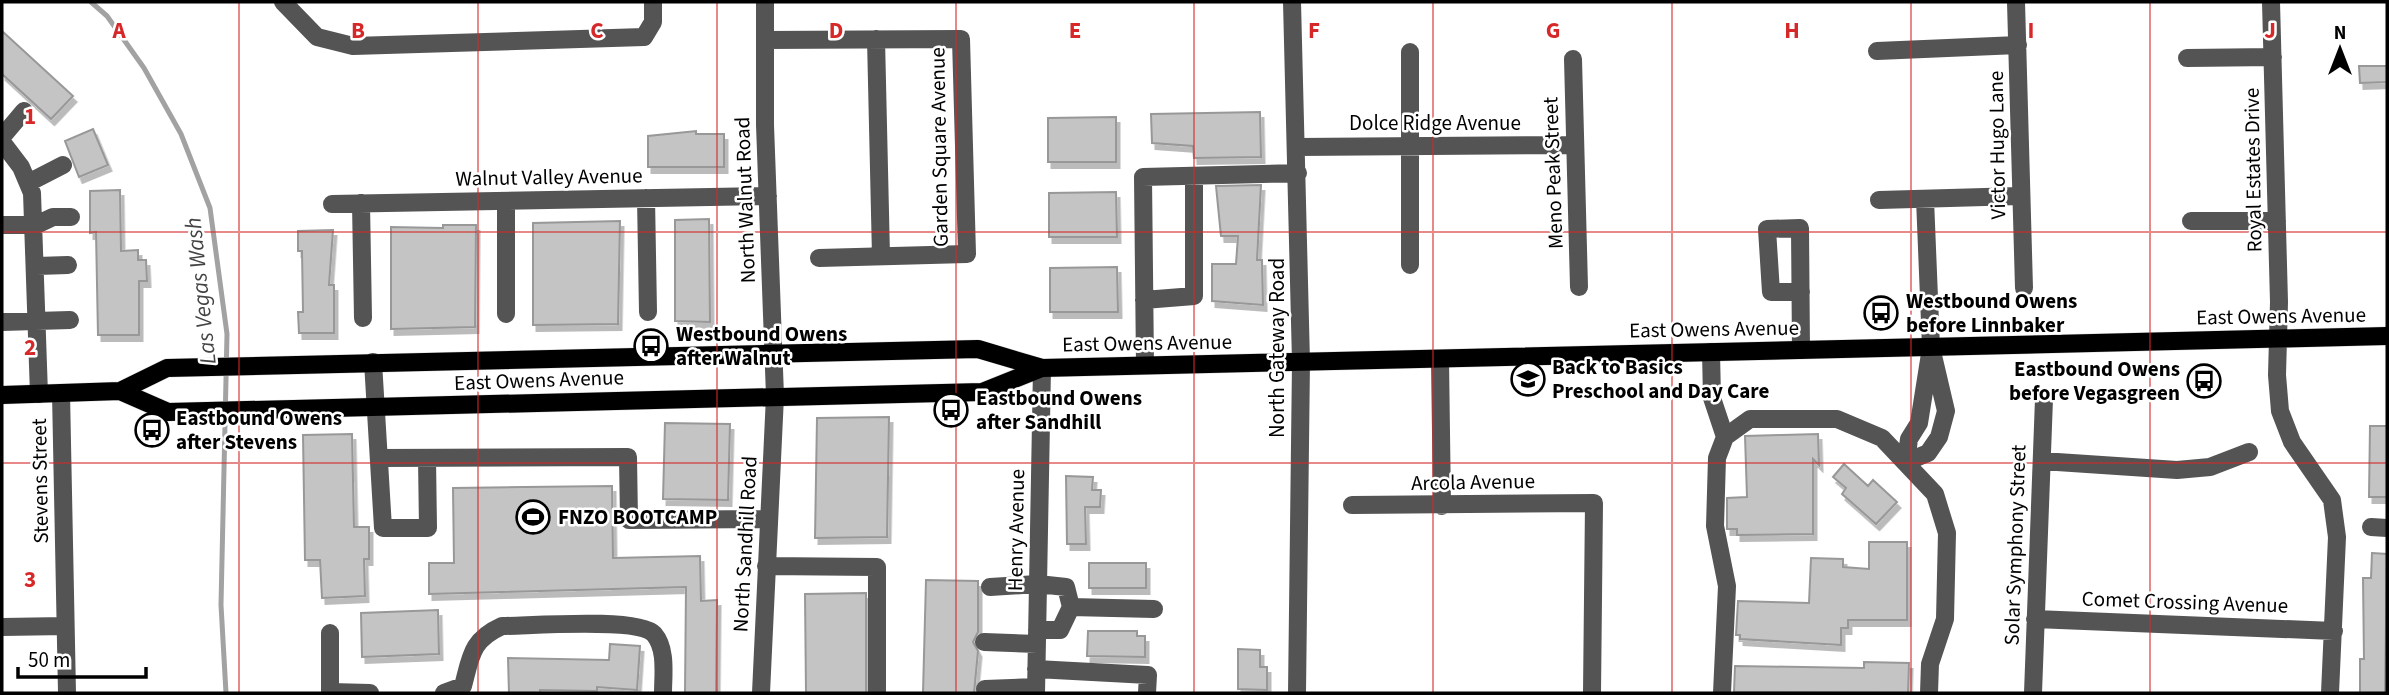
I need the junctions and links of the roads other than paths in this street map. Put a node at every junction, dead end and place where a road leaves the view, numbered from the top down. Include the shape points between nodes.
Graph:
1 (283, 2) edge
2 (653, 2) edge
3 (765, 2) edge
4 (1292, 2) edge
5 (2016, 2) edge
6 (2271, 2) edge
7 (876, 39) junction
8 (765, 40) junction
9 (2018, 45) junction
10 (1877, 51) dead end
11 (1409, 52) dead end
12 (2273, 57) junction
13 (2187, 58) dead end
14 (1573, 59) dead end
15 (24, 111) dead end
16 (2, 140) edge
17 (1409, 145) junction
18 (1574, 145) junction
19 (1297, 147) junction
20 (63, 165) dead end
21 (1298, 173) junction
22 (1194, 176) junction
23 (28, 183) junction
24 (768, 196) junction
25 (2020, 197) junction
26 (646, 198) junction
27 (1925, 199) junction
28 (1879, 200) dead end
29 (506, 201) junction
30 (361, 203) junction
31 (332, 204) dead end
32 (71, 217) dead end
33 (2191, 221) dead end
34 (2277, 221) junction
35 (2, 225) edge
36 (36, 225) junction
37 (881, 256) junction
38 (819, 258) dead end
39 (68, 265) dead end
40 (1410, 265) dead end
41 (37, 266) junction
42 (1579, 287) dead end
43 (2024, 288) dead end
44 (1801, 292) dead end
45 (1144, 300) junction
46 (648, 312) dead end
47 (506, 314) dead end
48 (363, 318) dead end
49 (71, 320) dead end
50 (38, 321) junction
51 (2, 322) edge
52 (2387, 336) edge
53 (2276, 338) junction
54 (1931, 347) junction
55 (1801, 350) junction
56 (1712, 352) junction
57 (773, 353) junction
58 (1440, 359) junction
59 (373, 362) junction
60 (1301, 362) junction
61 (1145, 365) junction
62 (1042, 368) junction
63 (120, 391) junction
64 (61, 393) junction
65 (39, 394) junction
66 (2, 395) edge
67 (775, 396) junction
68 (2044, 399) dead end
69 (376, 408) junction
70 (1919, 423) junction
71 (1725, 437) junction
72 (1939, 437) junction
73 (2249, 452) dead end
74 (427, 457) junction
75 (379, 458) junction
76 (2042, 461) junction
77 (1906, 462) junction
78 (1352, 505) dead end
79 (1442, 506) junction
80 (767, 519) junction
81 (766, 566) junction
82 (1038, 584) junction
83 (990, 587) dead end
84 (1071, 607) junction
85 (1154, 610) dead end
86 (2035, 619) junction
87 (65, 626) junction
88 (2, 627) edge
89 (2334, 631) junction
90 (330, 632) dead end
91 (1037, 637) junction
92 (984, 642) dead end
93 (1036, 683) edge
94 (985, 689) dead end
95 (67, 693) edge
96 (330, 693) edge
97 (370, 693) edge
98 (444, 693) edge
99 (663, 693) edge
100 (761, 693) edge
101 (877, 693) edge
102 (1147, 693) edge
103 (1297, 693) edge
104 (1592, 693) edge
105 (1722, 693) edge
106 (1929, 693) edge
107 (2033, 693) edge
108 (2330, 693) edge

1 - 2 street via 317,37 353,47 644,37 653,22
3 - 8 street, North Walnut Road
4 - 19 street, North Gateway Road
5 - 9 street, Victor Hugo Lane
6 - 12 street, Royal Estates Drive
7 - 8 street, Garden Square Avenue
7 - 37 street
7 - 37 street, Garden Square Avenue via 961,38 967,254
8 - 24 street, North Walnut Road
9 - 10 street
9 - 25 street, Victor Hugo Lane
11 - 17 street
12 - 13 street
12 - 34 street, Royal Estates Drive
14 - 18 street, Meno Peak Street
15 - 16 street
16 - 23 street, Stevens Street
17 - 18 street, Dolce Ridge Avenue
17 - 19 street, Dolce Ridge Avenue
17 - 40 street
18 - 42 street, Meno Peak Street
19 - 21 street, North Gateway Road
20 - 23 street
21 - 22 street
21 - 60 street, North Gateway Road
22 - 45 street via 1194,296
22 - 45 street via 1143,177
23 - 36 street, Stevens Street
24 - 26 street, Walnut Valley Avenue
24 - 57 street, North Walnut Road
25 - 27 street
25 - 43 street, Victor Hugo Lane
26 - 29 street, Walnut Valley Avenue
26 - 46 street
27 - 28 street
27 - 54 street
29 - 30 street, Walnut Valley Avenue
29 - 47 street
30 - 31 street, Walnut Valley Avenue
30 - 48 street
32 - 36 street via 53,217
33 - 34 street
34 - 53 street, Royal Estates Drive
35 - 36 street
36 - 41 street, Stevens Street
37 - 38 street, Garden Square Avenue
39 - 41 street
41 - 50 street, Stevens Street
44 - 55 street
45 - 61 street
49 - 50 street
50 - 51 street
50 - 65 street, Stevens Street
52 - 53 main road, East Owens Avenue
53 - 54 main road, East Owens Avenue
53 - 89 street, Royal Estates Drive via 2280,411 2292,442 2332,500 2337,537
54 - 55 main road, East Owens Avenue
54 - 70 street
54 - 72 street via 1946,411
55 - 56 main road, East Owens Avenue
56 - 58 main road, East Owens Avenue
56 - 71 street via 1712,398
57 - 59 main road, East Owens Avenue
57 - 62 main road, East Owens Avenue via 978,349
57 - 67 street, North Walnut Road
58 - 60 main road, East Owens Avenue
58 - 79 street
59 - 63 main road, East Owens Avenue via 167,368
59 - 69 street
60 - 61 main road, East Owens Avenue
60 - 103 street, North Gateway Road
61 - 62 main road, East Owens Avenue
62 - 67 main road, East Owens Avenue via 982,392
62 - 82 street, Henry Avenue
63 - 64 main road, East Owens Avenue
63 - 69 main road, East Owens Avenue via 168,412
64 - 65 main road, East Owens Avenue
64 - 87 street, Stevens Street
65 - 66 main road, East Owens Avenue
67 - 69 main road, East Owens Avenue
67 - 80 street, North Sandhill Road
68 - 76 street, Solar Symphony Street
69 - 75 street
70 - 72 street
70 - 77 street via 1909,439
71 - 77 street via 1750,419 1837,419 1882,438
71 - 105 street via 1717,458 1715,526 1727,586
72 - 77 street via 1928,453
73 - 76 street via 2210,467 2177,470
74 - 75 street
74 - 75 street via 428,528 383,528
74 - 80 street via 628,457 629,520
76 - 86 street, Solar Symphony Street
77 - 106 street via 1936,494 1947,533 1945,620 1930,664
78 - 79 street, Arcola Avenue
79 - 104 street, Arcola Avenue via 1594,503
80 - 81 street, North Sandhill Road
81 - 100 street, North Sandhill Road
81 - 101 street via 877,567
82 - 83 street
82 - 84 street via 1066,587
82 - 91 street, Henry Avenue
84 - 85 street
84 - 91 street via 1060,630
86 - 89 street, Comet Crossing Avenue
86 - 107 street, Solar Symphony Street
87 - 88 street
87 - 95 street, Stevens Street
89 - 108 street, Royal Estates Drive
90 - 96 street
91 - 92 street
91 - 93 street, Henry Avenue
93 - 94 street
93 - 102 street via 1148,675
96 - 97 street
98 - 99 street via 463,686 474,645 502,626 632,624 653,633 660,647

